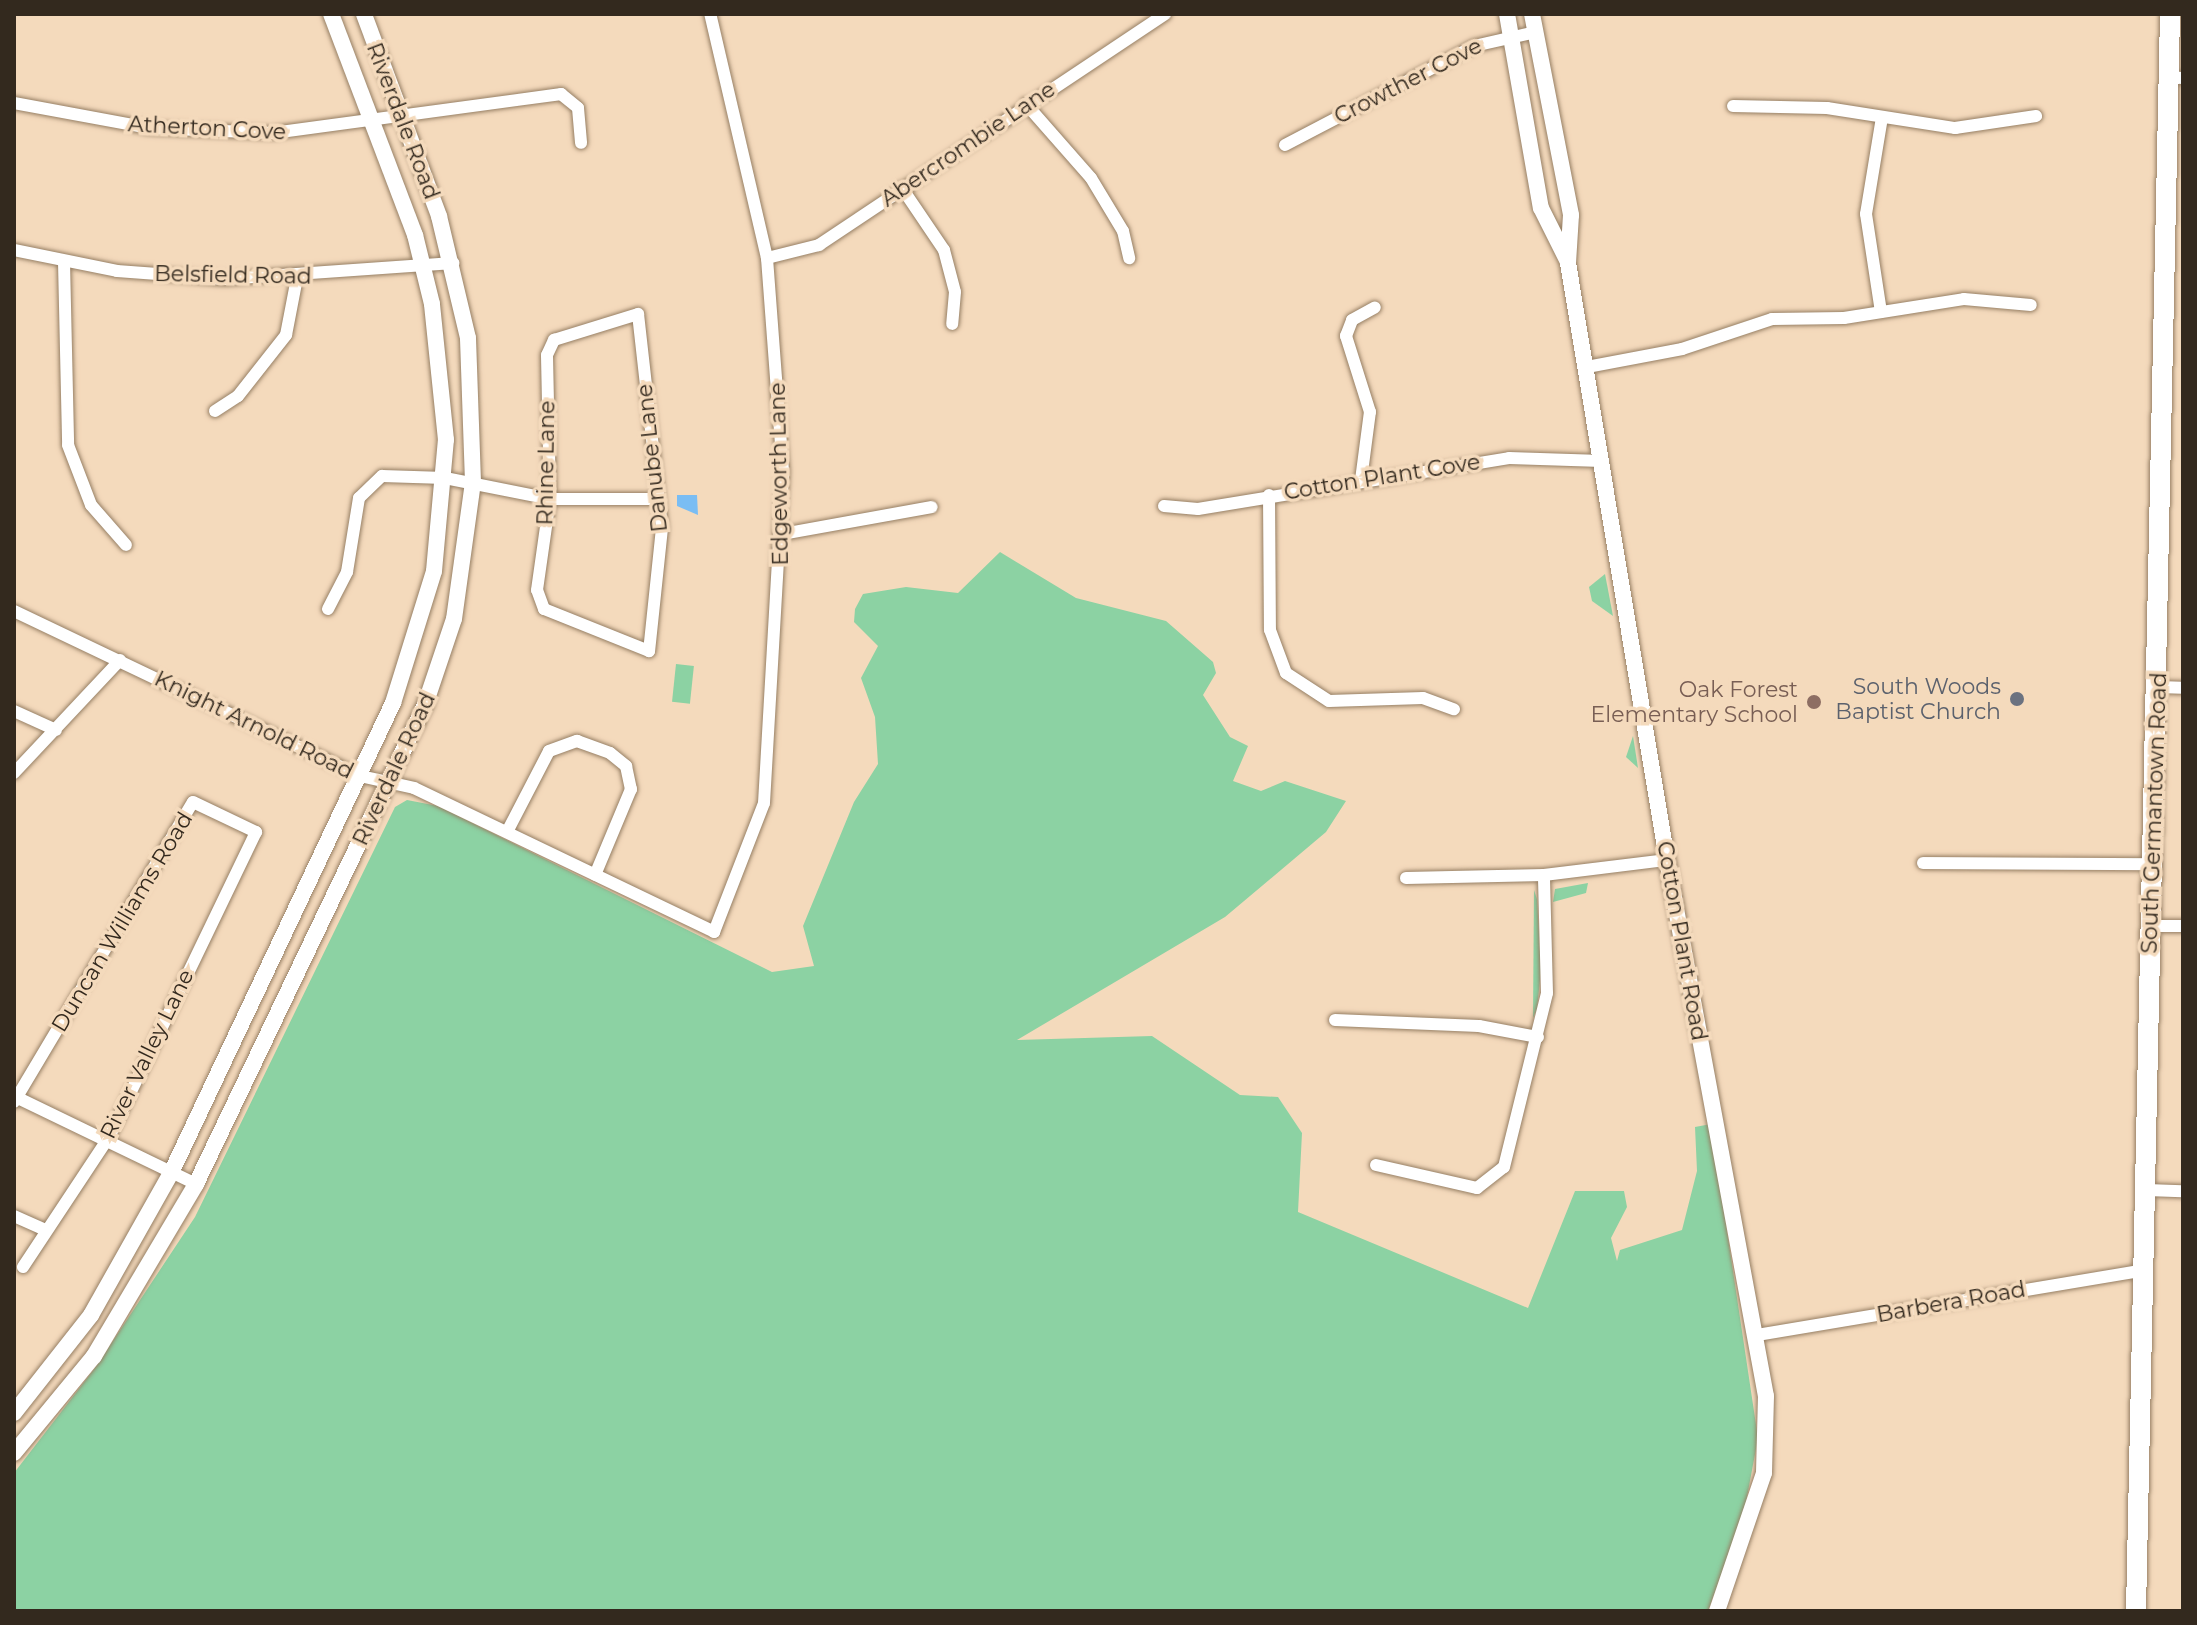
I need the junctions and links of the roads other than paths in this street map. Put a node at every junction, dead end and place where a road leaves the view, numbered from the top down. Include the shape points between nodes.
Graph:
1 (331, 14) edge
2 (364, 14) edge
3 (710, 14) edge
4 (1165, 14) edge
5 (1507, 14) edge
6 (1532, 14) edge
7 (2170, 14) edge
8 (1536, 32) junction
9 (1510, 35) junction
10 (2175, 78) edge
11 (14, 103) edge
12 (1026, 104) junction
13 (1733, 106) dead end
14 (2036, 116) dead end
15 (1882, 117) junction
16 (401, 120) junction
17 (371, 124) junction
18 (581, 143) dead end
19 (1285, 145) dead end
20 (902, 188) junction
21 (14, 250) edge
22 (767, 258) junction
23 (1129, 258) dead end
24 (64, 262) junction
25 (453, 263) junction
26 (1568, 263) junction
27 (423, 267) junction
28 (297, 278) junction
29 (2031, 305) dead end
30 (1375, 307) dead end
31 (1881, 312) junction
32 (638, 314) joint
33 (952, 324) dead end
34 (1587, 367) junction
35 (215, 411) dead end
36 (1602, 461) junction
37 (445, 478) junction
38 (1361, 480) junction
39 (473, 482) junction
40 (1269, 495) junction
41 (550, 499) junction
42 (656, 499) junction
43 (1164, 506) dead end
44 (932, 507) dead end
45 (782, 534) junction
46 (126, 545) dead end
47 (328, 609) dead end
48 (14, 611) edge
49 (649, 651) joint
50 (120, 660) junction
51 (2158, 687) junction
52 (2183, 688) edge
53 (1454, 709) dead end
54 (14, 711) edge
55 (56, 730) junction
56 (14, 773) edge
57 (360, 776) junction
58 (387, 784) junction
59 (256, 832) joint
60 (507, 832) junction
61 (1667, 860) junction
62 (1923, 863) dead end
63 (2152, 864) junction
64 (595, 875) junction
65 (1544, 875) junction
66 (1406, 878) dead end
67 (2150, 926) junction
68 (2183, 926) edge
69 (714, 932) joint
70 (1335, 1020) dead end
71 (1538, 1037) junction
72 (16, 1100) edge
73 (109, 1137) junction
74 (1376, 1165) dead end
75 (171, 1173) junction
76 (196, 1184) junction
77 (2146, 1190) junction
78 (2183, 1191) edge
79 (14, 1216) edge
80 (43, 1229) junction
81 (23, 1267) dead end
82 (2146, 1270) junction
83 (1757, 1335) junction
84 (14, 1413) edge
85 (14, 1453) edge
86 (1717, 1611) edge
87 (2136, 1611) edge

1 - 17 street, Riverdale Road
2 - 16 street, Riverdale Road
3 - 22 street, Edgeworth Lane
4 - 12 street, Abercrombie Lane
5 - 9 street, Cotton Plant Road
6 - 8 street, Cotton Plant Road
7 - 10 main road, South Germantown Road
8 - 9 street, Crowther Cove
8 - 26 street, Cotton Plant Road via 1571,215
9 - 19 street, Crowther Cove via 1474,46
9 - 26 street, Cotton Plant Road via 1541,208
10 - 51 main road, South Germantown Road
11 - 17 street, Atherton Cove via 204,132
12 - 20 street, Abercrombie Lane
12 - 23 street via 1091,178 1123,231
13 - 15 street
14 - 15 street via 1955,128
15 - 31 street via 1866,214
16 - 17 street, Atherton Cove
16 - 18 street, Atherton Cove via 561,94 578,108
16 - 25 street, Riverdale Road
17 - 27 street, Riverdale Road
20 - 22 street, Abercrombie Lane via 811,250
20 - 33 street via 944,250 955,292
21 - 24 street, Belsfield Road
22 - 45 street, Edgeworth Lane via 782,429
24 - 28 street, Belsfield Road via 179,277
24 - 46 street via 68,445 91,505
25 - 27 street, Belsfield Road
25 - 39 street, Riverdale Road via 472,374
26 - 34 street, Cotton Plant Road
27 - 28 street, Belsfield Road
27 - 37 street, Riverdale Road via 443,380
28 - 35 street via 286,335 238,396
29 - 31 street via 1964,299
30 - 38 street via 1352,320 1346,336 1370,412
31 - 34 street via 1772,319 1682,349
32 - 41 street, Rhine Lane via 554,340 547,355
32 - 42 street, Danube Lane
34 - 36 street, Cotton Plant Road
36 - 38 street, Cotton Plant Cove via 1509,458
36 - 61 street, Cotton Plant Road
37 - 39 street
37 - 47 street via 395,474 364,489 343,584
37 - 57 street, Riverdale Road via 424,612
38 - 40 street, Cotton Plant Cove
39 - 41 street
39 - 58 street, Riverdale Road via 448,640
40 - 43 street, Cotton Plant Cove via 1198,509
40 - 53 street via 1270,630 1286,673 1329,701 1423,698
41 - 42 street
41 - 49 street, Rhine Lane via 537,590 544,609
42 - 49 street, Danube Lane via 662,528
44 - 45 street
45 - 69 street, Edgeworth Lane via 764,803
48 - 50 street, Knight Arnold Road
50 - 55 street
50 - 57 street, Knight Arnold Road
51 - 52 street
51 - 63 main road, South Germantown Road
54 - 55 street
55 - 56 street
57 - 58 street, Knight Arnold Road
57 - 75 street, Riverdale Road
58 - 60 street, Knight Arnold Road via 414,788
58 - 76 street, Riverdale Road
59 - 72 street, Duncan Williams Road via 193,802
59 - 73 street, River Valley Lane
60 - 64 street, Knight Arnold Road
60 - 64 street via 549,751 577,741 610,753 626,766 631,789
61 - 65 street
61 - 83 street, Cotton Plant Road
62 - 63 street
63 - 67 main road, South Germantown Road
64 - 69 street, Knight Arnold Road
65 - 66 street
65 - 71 street via 1548,974
67 - 68 street
67 - 77 main road, South Germantown Road
70 - 71 street via 1479,1026
71 - 74 street via 1508,1159 1494,1180 1469,1187
72 - 73 street
73 - 75 street
73 - 80 street, River Valley Lane
75 - 76 street
75 - 84 street, Riverdale Road via 91,1315
76 - 85 street, Riverdale Road via 94,1356
77 - 78 street
77 - 82 main road, South Germantown Road
79 - 80 street
80 - 81 street, River Valley Lane
82 - 83 street, Barbera Road
82 - 87 main road, South Germantown Road
83 - 86 street, Cotton Plant Road via 1769,1445 1753,1515

